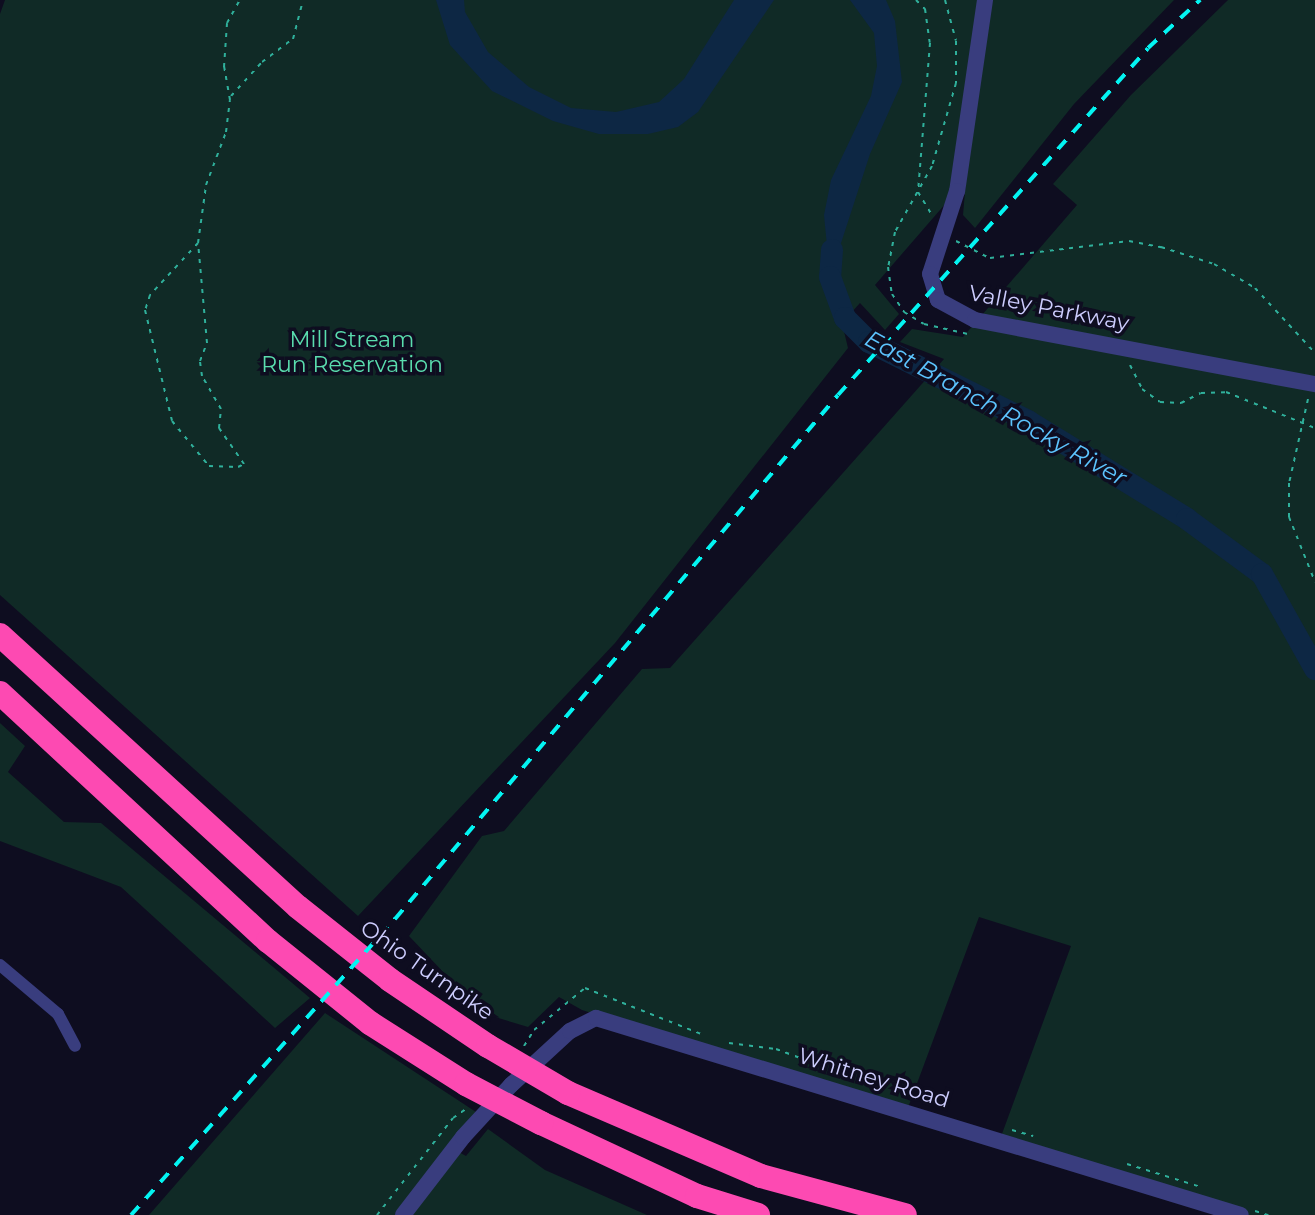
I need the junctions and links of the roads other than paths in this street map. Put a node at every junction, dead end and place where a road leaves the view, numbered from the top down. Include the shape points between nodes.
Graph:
1 (985, 0) edge
2 (1313, 384) edge
3 (0, 635) edge
4 (0, 693) edge
5 (0, 965) edge
6 (75, 1046) dead end
7 (1246, 1212) edge
8 (403, 1215) edge
9 (758, 1215) edge
10 (905, 1215) edge

1 - 2 street, Valley Parkway via 957,191 932,258 931,287 957,314
3 - 10 highway, Ohio Turnpike, bridge via 298,907 390,980 488,1046 568,1093 761,1176
4 - 9 highway, bridge via 268,941 469,1094 697,1196
5 - 6 street via 58,1014
7 - 8 street, Whitney Road via 596,1018 570,1031 511,1085

